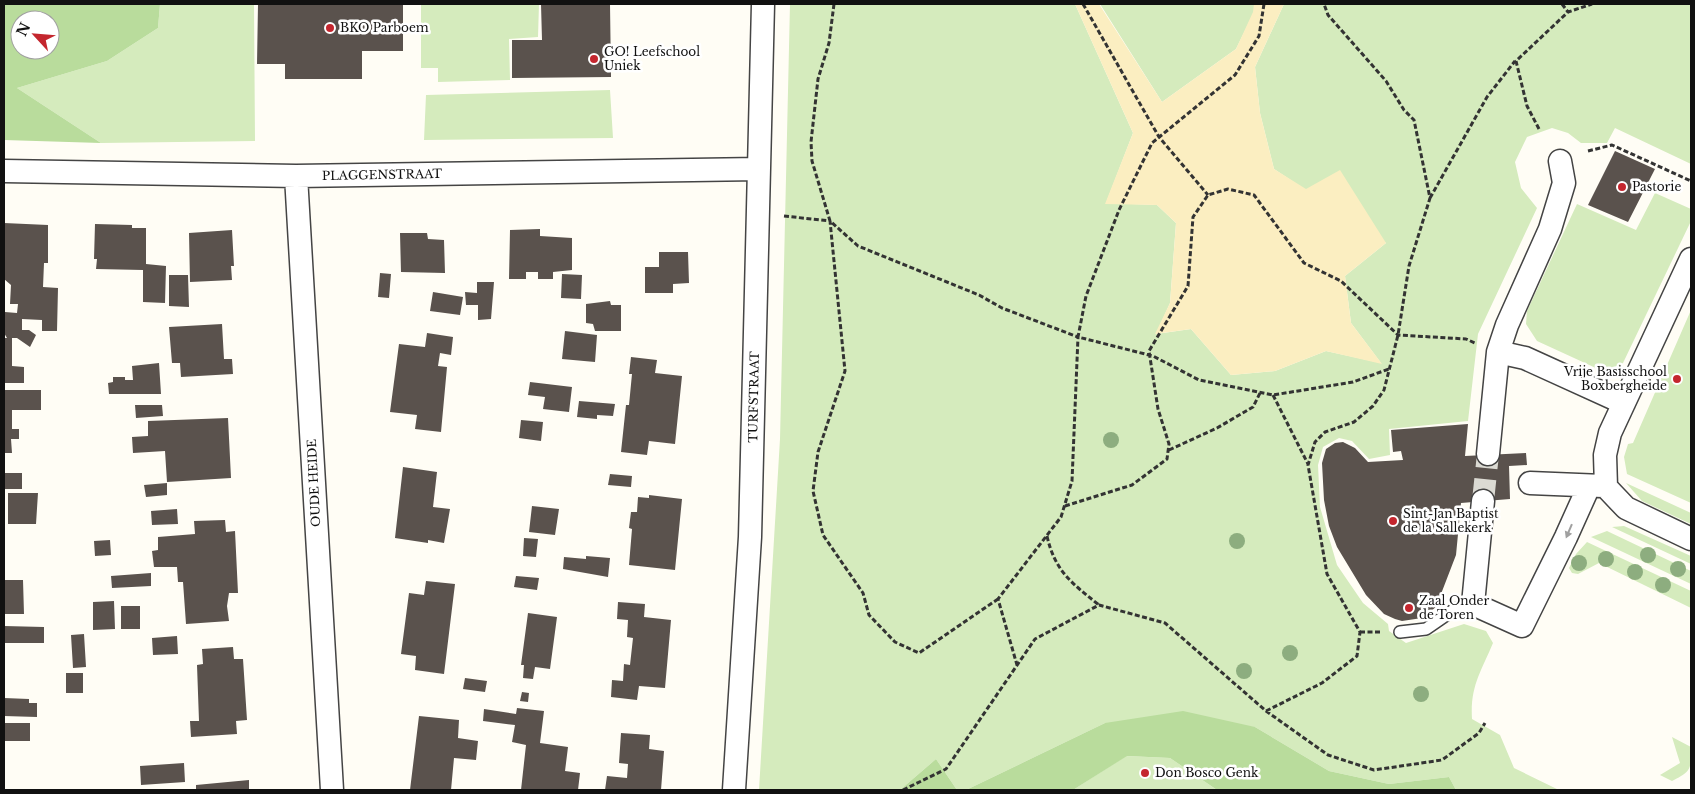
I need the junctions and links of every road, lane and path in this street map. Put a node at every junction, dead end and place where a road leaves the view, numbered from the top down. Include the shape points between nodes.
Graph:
1 (763, 4) edge
2 (834, 4) edge
3 (1083, 4) edge
4 (1264, 4) edge
5 (1324, 4) edge
6 (1562, 4) edge
7 (1592, 4) edge
8 (1568, 12) junction
9 (1516, 61) junction
10 (1539, 129) dead end
11 (1159, 137) junction
12 (1588, 151) dead end
13 (1560, 161) dead end
14 (760, 169) junction
15 (4, 171) edge
16 (296, 176) junction
17 (1691, 181) edge
18 (1208, 195) junction
19 (1430, 198) junction
20 (775, 215) dead end
21 (830, 222) junction
22 (1691, 259) edge
23 (1398, 335) junction
24 (1078, 337) junction
25 (1491, 349) junction
26 (1150, 355) junction
27 (1389, 368) junction
28 (1260, 393) junction
29 (1273, 396) junction
30 (1624, 403) junction
31 (1168, 450) junction
32 (1488, 454) tunnel mouth
33 (1308, 464) junction
34 (1530, 484) dead end
35 (1597, 486) junction
36 (1483, 501) tunnel mouth
37 (1064, 507) junction
38 (1047, 536) junction
39 (1691, 539) edge
40 (998, 599) junction
41 (1473, 604) junction
42 (1099, 606) junction
43 (1400, 632) dead end
44 (1017, 665) junction
45 (1266, 711) junction
46 (1485, 723) dead end
47 (332, 790) edge
48 (734, 790) edge
49 (902, 790) edge

1 - 14 street, TURFSTRAAT
2 - 21 path via 829,43 818,79 811,142 812,161
3 - 11 path
4 - 11 path via 1259,36 1235,75
5 - 19 path via 1328,15 1386,81 1414,120
6 - 8 path
7 - 8 path
8 - 9 path
9 - 10 path via 1527,106
9 - 19 path via 1487,97
11 - 18 path
11 - 24 path via 1152,142 1119,210 1086,296
12 - 17 path via 1612,145
13 - 25 street via 1564,183 1550,228 1507,325
14 - 16 street, PLAGGENSTRAAT
14 - 48 street, TURFSTRAAT via 750,537
15 - 16 street, PLAGGENSTRAAT
16 - 47 street, OUDE HEIDE
18 - 23 path via 1228,190 1254,194 1304,263 1341,281
18 - 26 path via 1193,217 1188,286 1149,350
19 - 23 path via 1409,266
20 - 21 path
21 - 24 path via 858,246
21 - 40 path via 845,371 818,452 813,491 823,535 863,593 869,616 895,642 919,652
22 - 30 street
23 - 25 path via 1466,339
23 - 27 path
24 - 26 path
24 - 37 path via 1072,481
25 - 30 street via 1525,358
25 - 32 street
26 - 28 path via 1199,380
26 - 31 path
27 - 29 path via 1353,382
27 - 33 path via 1384,390 1373,406 1354,422 1325,432 1314,442
28 - 29 path
28 - 31 path via 1253,407
29 - 33 path
30 - 35 street via 1610,433
31 - 37 path via 1167,459 1132,485
33 - 45 path via 1327,574 1360,632 1356,656 1322,683
34 - 35 street
35 - 39 street via 1626,508
35 -> 41 street via 1522,626
36 - 41 street
37 - 38 path
38 - 40 path
38 - 42 path via 1064,576
40 - 44 path
41 - 43 lane via 1455,609 1426,630
42 - 44 path via 1035,640
42 - 45 path via 1166,623
44 - 49 path via 946,769
45 - 46 path via 1328,755 1374,770 1442,760 1479,733

